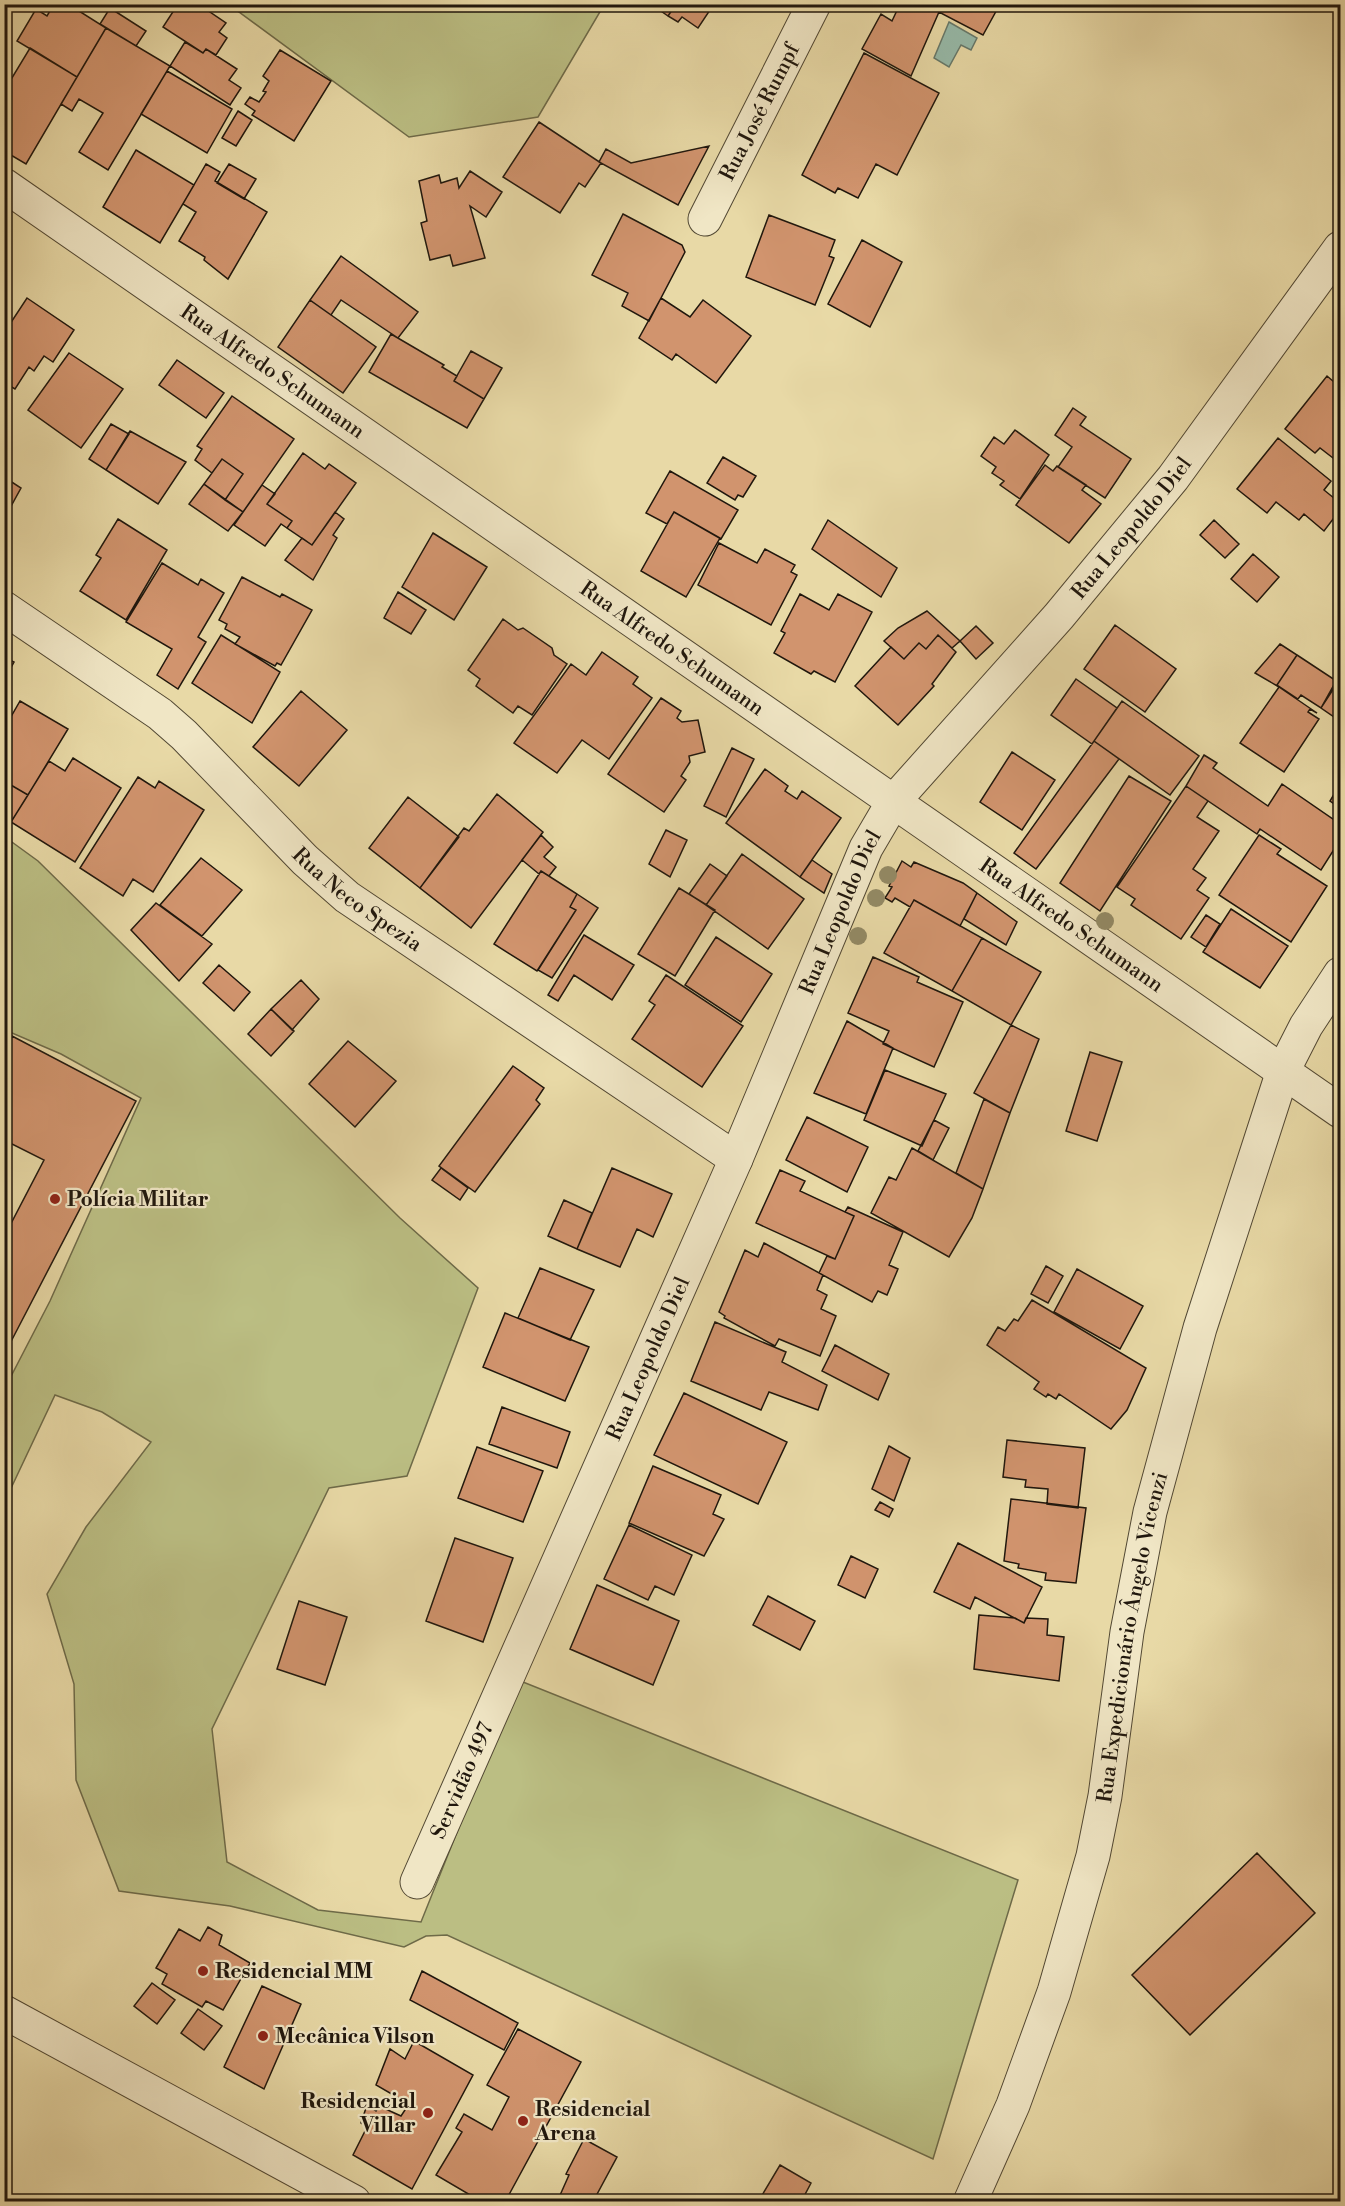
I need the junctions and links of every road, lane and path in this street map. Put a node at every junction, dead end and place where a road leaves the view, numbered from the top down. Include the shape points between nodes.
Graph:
1 (814, 4) edge
2 (4, 185) edge
3 (705, 219) dead end
4 (1341, 248) edge
5 (4, 608) edge
6 (892, 802) junction
7 (1341, 974) edge
8 (1283, 1071) junction
9 (1341, 1111) edge
10 (736, 1160) junction
11 (507, 1678) joint
12 (417, 1882) dead end
13 (4, 2012) edge
14 (354, 2202) edge
15 (970, 2202) edge

1 - 3 street, Rua José Rumpf
2 - 6 street, Rua Alfredo Schumann
4 - 6 street, Rua Leopoldo Diel via 1173,478 1059,616
5 - 10 street, Rua Neco Spezia via 160,714 347,897
6 - 8 street, Rua Alfredo Schumann
6 - 10 street, Rua Leopoldo Diel via 866,848
7 - 8 street, Rua Expedicionário Ângelo Vicenzi via 1306,1026
8 - 9 street, Rua Alfredo Schumann
8 - 15 street, Rua Expedicionário Ângelo Vicenzi via 1200,1328 1150,1512 1127,1632 1093,1856 1054,1992 1013,2105
10 - 11 street, Rua Leopoldo Diel
11 - 12 street, Servidão 497
13 - 14 street

